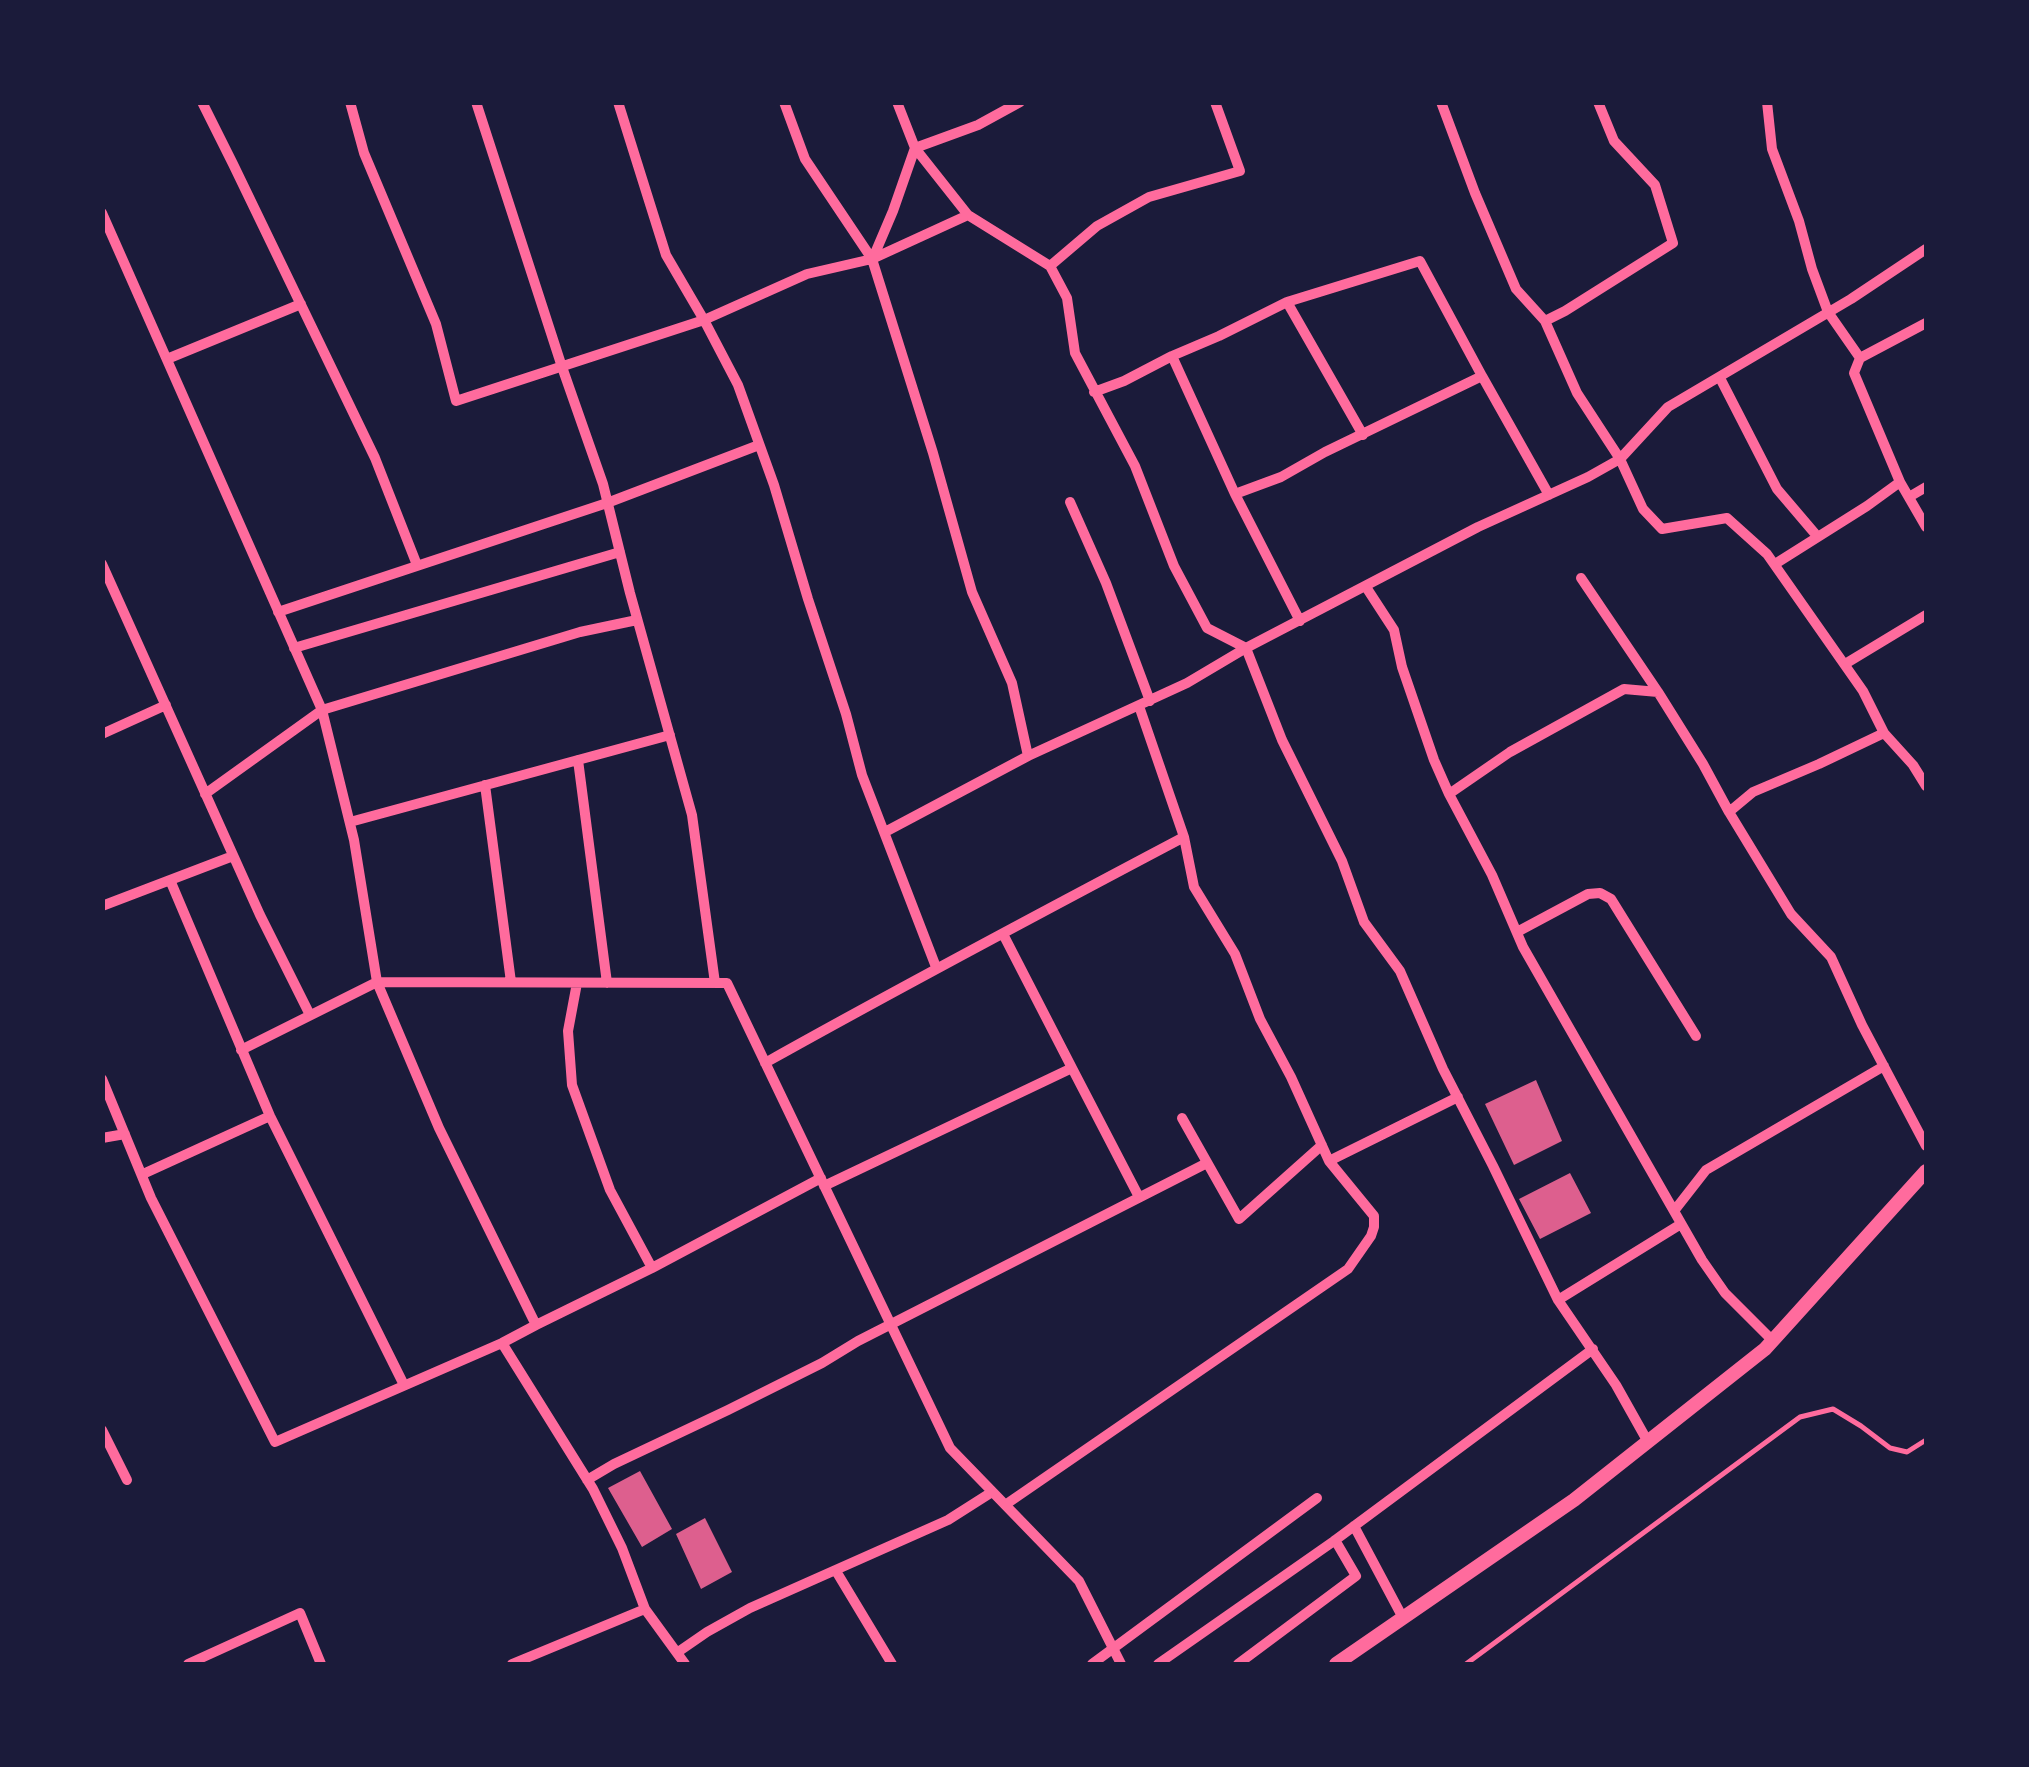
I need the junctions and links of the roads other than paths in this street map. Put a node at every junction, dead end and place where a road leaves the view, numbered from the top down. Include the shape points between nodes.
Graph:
1 (202, 102) edge
2 (350, 102) edge
3 (476, 102) edge
4 (618, 102) edge
5 (800, 102) edge
6 (897, 102) edge
7 (1020, 102) edge
8 (1216, 102) edge
9 (1441, 102) edge
10 (1598, 102) edge
11 (1767, 102) edge
12 (785, 105) edge
13 (914, 148) junction
14 (102, 213) edge
15 (968, 215) junction
16 (1926, 249) edge
17 (872, 259) junction
18 (1050, 266) junction
19 (1287, 302) junction
20 (301, 304) junction
21 (1828, 312) junction
22 (704, 320) junction
23 (1545, 321) junction
24 (1926, 324) edge
25 (1172, 356) junction
26 (1860, 358) junction
27 (167, 359) junction
28 (562, 367) junction
29 (1482, 376) junction
30 (1720, 378) junction
31 (1094, 392) junction
32 (1363, 434) junction
33 (759, 445) junction
34 (1620, 459) junction
35 (1900, 482) junction
36 (1926, 487) edge
37 (1236, 494) junction
38 (1549, 495) junction
39 (1909, 497) junction
40 (1070, 502) dead end
41 (608, 503) junction
42 (1926, 527) edge
43 (1817, 536) junction
44 (620, 552) junction
45 (102, 564) edge
46 (1775, 564) junction
47 (418, 565) junction
48 (1581, 578) dead end
49 (106, 582) edge
50 (1366, 587) junction
51 (278, 612) junction
52 (1926, 616) edge
53 (637, 620) junction
54 (1300, 621) junction
55 (294, 648) junction
56 (1246, 648) junction
57 (1845, 664) junction
58 (1658, 692) junction
59 (1145, 703) junction
60 (166, 705) junction
61 (322, 710) junction
62 (1884, 733) junction
63 (102, 734) edge
64 (670, 735) junction
65 (1028, 756) junction
66 (578, 760) junction
67 (485, 785) junction
68 (1926, 786) edge
69 (206, 794) junction
70 (1449, 794) junction
71 (1729, 812) junction
72 (350, 822) junction
73 (885, 832) junction
74 (1184, 837) junction
75 (234, 856) junction
76 (170, 880) junction
77 (102, 906) edge
78 (1517, 932) junction
79 (1003, 934) junction
80 (936, 967) junction
81 (376, 982) junction
82 (511, 982) junction
83 (577, 982) junction
84 (716, 982) junction
85 (607, 983) junction
86 (310, 1015) junction
87 (1696, 1036) dead end
88 (241, 1050) junction
89 (765, 1062) junction
90 (1884, 1066) junction
91 (1072, 1068) junction
92 (102, 1078) edge
93 (1458, 1097) junction
94 (270, 1116) junction
95 (1182, 1118) dead end
96 (125, 1134) junction
97 (102, 1138) edge
98 (1322, 1145) junction
99 (1926, 1146) edge
100 (1329, 1161) junction
101 (1207, 1162) junction
102 (1926, 1171) edge
103 (143, 1174) junction
104 (822, 1182) junction
105 (1139, 1197) junction
106 (1674, 1211) junction
107 (1681, 1224) junction
108 (652, 1268) junction
109 (1558, 1300) junction
110 (536, 1325) junction
111 (891, 1325) junction
112 (1773, 1341) junction
113 (502, 1343) junction
114 (1593, 1350) junction
115 (404, 1384) junction
116 (102, 1430) edge
117 (1926, 1440) edge
118 (1648, 1442) junction
119 (126, 1480) dead end
120 (588, 1480) junction
121 (992, 1492) junction
122 (1317, 1498) dead end
123 (1005, 1505) junction
124 (1354, 1526) junction
125 (1335, 1540) junction
126 (836, 1571) junction
127 (645, 1609) junction
128 (1403, 1618) junction
129 (1114, 1650) junction
130 (678, 1652) junction
131 (188, 1664) edge
132 (321, 1664) edge
133 (512, 1664) edge
134 (685, 1664) edge
135 (892, 1664) edge
136 (1092, 1664) edge
137 (1121, 1664) edge
138 (1158, 1664) edge
139 (1238, 1664) edge
140 (1336, 1664) edge
141 (1466, 1664) edge

1 - 20 street
2 - 28 street via 364,153 436,324 456,402
3 - 28 street
4 - 22 street via 666,255
5 - 12 street
6 - 13 street
7 - 13 street
8 - 18 street via 1240,172 1148,197 1097,226
9 - 23 street via 1516,288
10 - 23 street via 1614,142 1654,185 1673,243
11 - 21 street via 1772,148
12 - 17 street via 805,159
13 - 15 street
13 - 17 street
14 - 27 street
15 - 17 street
15 - 18 street
16 - 21 street
17 - 22 street via 807,274
17 - 65 street via 972,592 1012,683
18 - 31 street via 1067,298 1075,353
19 - 25 street
19 - 29 street via 1420,261
19 - 32 street
20 - 27 street
20 - 47 street
21 - 26 street
21 - 30 street
22 - 28 street
22 - 33 street
23 - 34 street via 1577,393
24 - 26 street
25 - 31 street
25 - 37 street
26 - 35 street via 1854,372
27 - 51 street
28 - 41 street
29 - 32 street
29 - 38 street
30 - 34 street via 1668,407
30 - 43 street via 1776,488
31 - 56 street via 1135,466 1207,628
32 - 37 street
33 - 41 street
33 - 73 street
34 - 38 street
34 - 46 street via 1643,508 1662,529 1727,518
35 - 39 street
35 - 43 street
36 - 39 street
37 - 54 street
38 - 50 street
39 - 42 street
40 - 59 street via 1106,584
41 - 44 street
41 - 47 street
43 - 46 street
44 - 53 street
44 - 55 street
45 - 49 street
46 - 57 street
47 - 51 street
48 - 58 street
49 - 60 street
50 - 54 street
50 - 70 street via 1394,630
51 - 55 street
52 - 57 street
53 - 61 street
53 - 64 street
54 - 56 street
55 - 61 street
56 - 59 street
56 - 93 street via 1364,922 1400,971
57 - 62 street
58 - 70 street via 1624,689
58 - 71 street
59 - 65 street
59 - 74 street
60 - 63 street
60 - 69 street
61 - 69 street
61 - 72 street
62 - 68 street
62 - 71 street via 1753,792
64 - 66 street
64 - 84 street via 692,815
65 - 73 street
66 - 67 street
66 - 85 street
67 - 72 street
67 - 82 street
69 - 75 street
70 - 78 street
71 - 90 street via 1792,914 1831,957
72 - 81 street
73 - 80 street
74 - 79 street
74 - 98 street via 1194,887 1235,954
75 - 76 street
75 - 86 street
76 - 77 street
76 - 88 street
78 - 87 street via 1588,894 1611,899
78 - 106 street
79 - 80 street
79 - 91 street
80 - 89 street
81 - 82 street
81 - 86 street
81 - 110 street
82 - 83 street
83 - 85 street
83 - 108 street via 568,1030 572,1085 610,1190
84 - 85 street
84 - 89 street via 726,982
86 - 88 street
88 - 94 street
89 - 104 street
90 - 99 street
90 - 106 street via 1706,1170
91 - 104 street
91 - 105 street
92 - 96 street
93 - 100 street
93 - 109 street
94 - 103 street
94 - 115 street
95 - 101 street
96 - 97 street
96 - 103 street
98 - 100 street
98 - 101 street via 1238,1218
100 - 123 street via 1374,1216 1371,1236 1348,1269
101 - 105 street
102 - 112 street
103 - 115 street via 275,1442
104 - 108 street
104 - 111 street
105 - 111 street
106 - 107 street
107 - 109 street
107 - 112 street via 1725,1293
108 - 110 street
109 - 114 street
110 - 113 street
111 - 120 street
111 - 121 street via 950,1448
112 - 118 street
113 - 115 street
113 - 120 street
114 - 118 street
114 - 124 street
116 - 119 street
117 - 141 lane via 1907,1452 1890,1448 1834,1409 1800,1417
118 - 128 street
120 - 127 street
121 - 123 street
121 - 126 street via 948,1520
122 - 129 street
123 - 129 street via 1079,1581
124 - 125 street
124 - 128 street
125 - 138 street
125 - 139 street via 1356,1576
126 - 130 street via 750,1608
126 - 135 street
127 - 130 street
127 - 133 street
128 - 140 street
129 - 136 street
129 - 137 street
130 - 134 street
131 - 132 street via 300,1612

